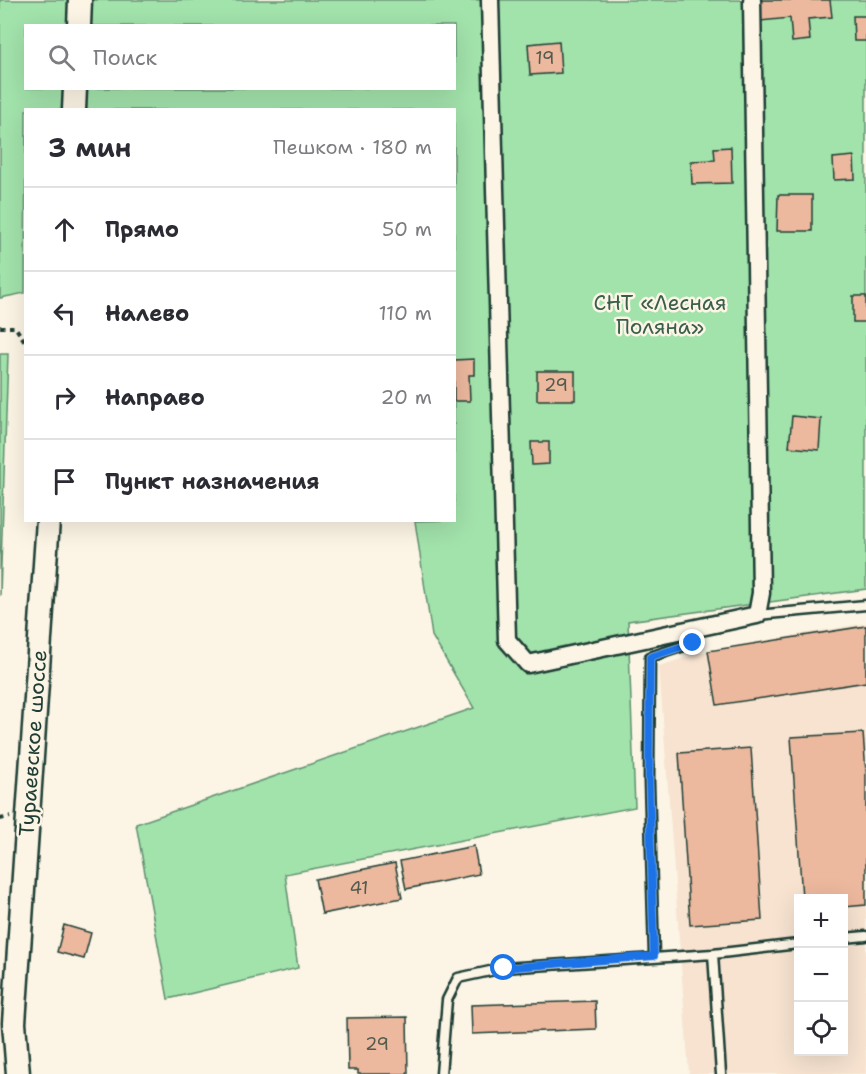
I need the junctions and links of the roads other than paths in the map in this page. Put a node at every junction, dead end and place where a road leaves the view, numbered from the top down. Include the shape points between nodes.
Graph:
1 (80, 0) edge
2 (490, 0) edge
3 (752, 0) edge
4 (79, 24) edge
5 (75, 90) edge
6 (74, 108) edge
7 (48, 522) edge
8 (866, 605) edge
9 (757, 615) junction
10 (694, 629) junction
11 (866, 936) edge
12 (848, 938) edge
13 (794, 944) edge
14 (713, 954) junction
15 (654, 956) junction
16 (18, 1074) edge
17 (441, 1074) edge
18 (722, 1074) edge

1 - 4 main road
2 - 10 street via 507,640 528,664
3 - 9 street via 761,593
5 - 6 main road
7 - 16 main road, Тураевское шоссе via 14,1023
8 - 9 lane
9 - 10 street
10 - 15 lane via 693,643 650,657
11 - 12 lane
13 - 14 lane
14 - 15 lane
14 - 18 lane
15 - 17 lane via 504,968 458,978 447,1000

